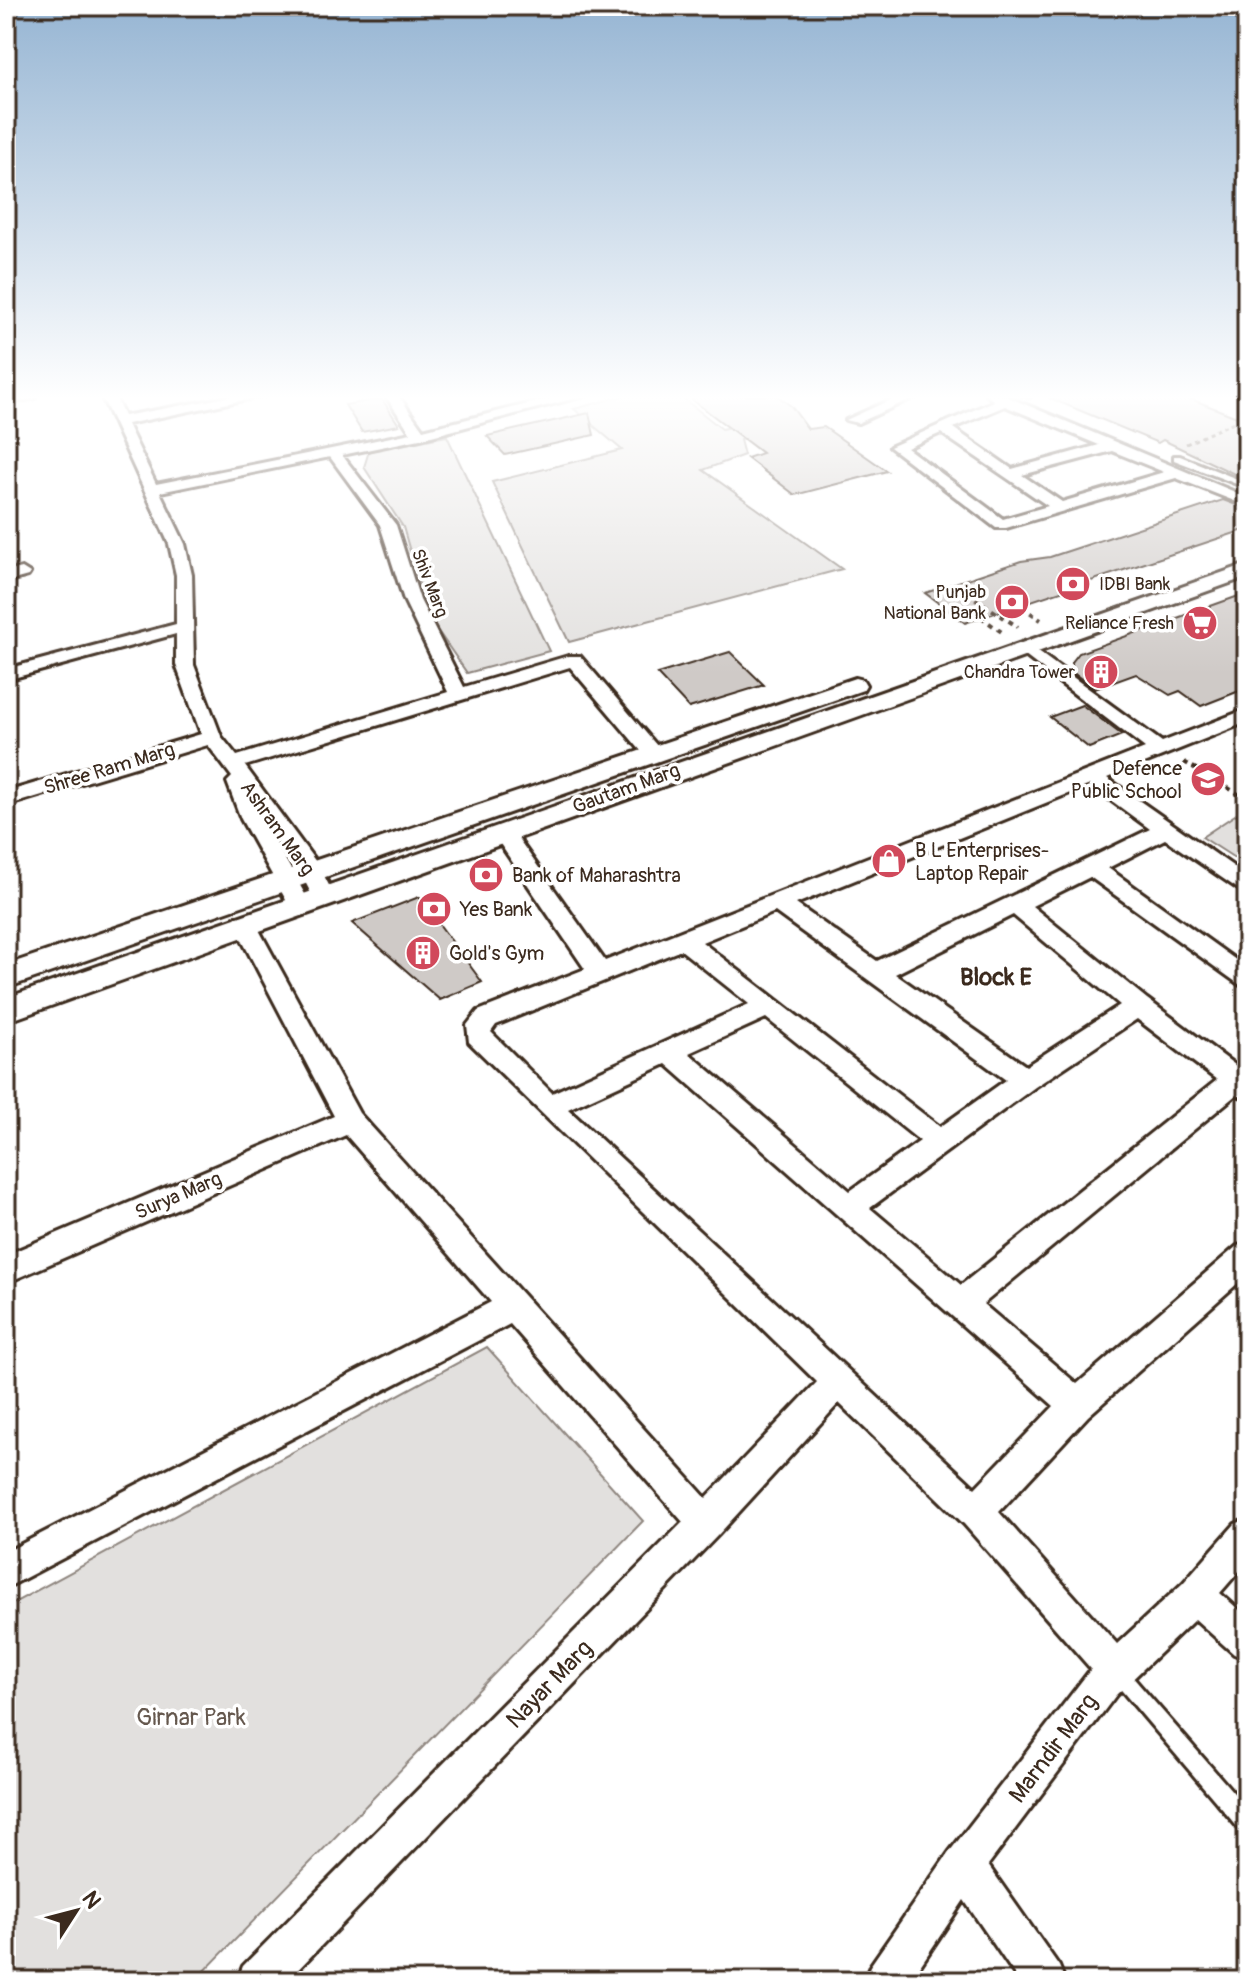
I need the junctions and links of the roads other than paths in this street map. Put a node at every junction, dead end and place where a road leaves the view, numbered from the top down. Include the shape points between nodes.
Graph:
1 (157, 488) edge
2 (360, 488) edge
3 (951, 488) edge
4 (1030, 488) edge
5 (1116, 488) edge
6 (1219, 488) edge
7 (151, 489) joint
8 (1247, 502) edge
9 (1060, 508) junction
10 (1247, 552) edge
11 (1247, 570) edge
12 (1021, 621) junction
13 (183, 627) junction
14 (6, 675) edge
15 (458, 693) junction
16 (1247, 715) edge
17 (212, 737) junction
18 (1170, 753) junction
19 (654, 754) junction
20 (231, 764) junction
21 (1093, 778) junction
22 (6, 799) edge
23 (1164, 831) junction
24 (503, 832) junction
25 (1092, 867) junction
26 (300, 875) junction
27 (1247, 887) edge
28 (311, 899) junction
29 (777, 902) junction
30 (1016, 905) junction
31 (244, 923) junction
32 (683, 939) junction
33 (600, 972) junction
34 (877, 972) junction
35 (6, 977) edge
36 (1247, 981) edge
37 (1138, 1006) junction
38 (766, 1007) junction
39 (6, 1010) edge
40 (670, 1052) junction
41 (1026, 1080) junction
42 (1241, 1084) edge
43 (548, 1106) junction
44 (350, 1121) junction
45 (939, 1141) junction
46 (848, 1208) junction
47 (1247, 1256) edge
48 (6, 1269) edge
49 (516, 1305) junction
50 (959, 1305) junction
51 (837, 1383) junction
52 (1077, 1405) junction
53 (976, 1512) junction
54 (706, 1523) junction
55 (1247, 1536) edge
56 (6, 1571) edge
57 (1195, 1595) junction
58 (1247, 1641) edge
59 (1115, 1669) junction
60 (1247, 1823) edge
61 (964, 1865) junction
62 (258, 1981) edge
63 (885, 1981) edge
64 (1044, 1981) edge

1 - 7 street
2 - 15 street, Shiv Marg via 388,525 412,600
3 - 9 street via 1001,525
4 - 9 street
5 - 9 street
6 - 8 street
7 - 13 street, Ashram Marg via 177,544 184,575
10 - 12 street, Gautam Marg
11 - 12 street, Gautam Marg
12 - 18 street
12 - 19 street, Gautam Marg
12 - 24 street, Gautam Marg
13 - 14 street
13 - 17 street, Ashram Marg via 185,665
15 - 19 street via 574,660
15 - 20 street
16 - 18 street
17 - 20 street, Ashram Marg
17 - 22 street, Shree Ram Marg
18 - 21 street
19 - 26 street, Gautam Marg
20 - 26 street, Ashram Marg via 251,819
21 - 23 street
21 - 29 street
23 - 25 street
23 - 27 street
24 - 28 street, Gautam Marg
24 - 33 street
25 - 30 street
25 - 36 street
26 - 28 street, Ashram Marg
26 - 35 street, Gautam Marg
28 - 31 street, Gautam Marg
29 - 32 street
29 - 34 street
30 - 34 street
30 - 37 street
31 - 39 street, Gautam Marg
31 - 44 street
32 - 33 street
32 - 38 street
33 - 43 street via 479,1025 478,1035
34 - 41 street
37 - 41 street
37 - 42 street
38 - 40 street
38 - 45 street
40 - 43 street
40 - 46 street
41 - 45 street
42 - 50 street
43 - 51 street
44 - 48 street, Surya Marg
44 - 49 street
45 - 46 street
46 - 50 street
47 - 52 street
49 - 54 street
49 - 56 street
50 - 52 street
51 - 53 street
51 - 54 street, Nayar Marg
52 - 53 street
53 - 59 street
54 - 62 street, Nayar Marg
55 - 57 street, Marndir Marg
57 - 58 street
57 - 59 street, Marndir Marg
59 - 60 lane
59 - 61 street, Marndir Marg
61 - 63 street, Marndir Marg
61 - 64 street

